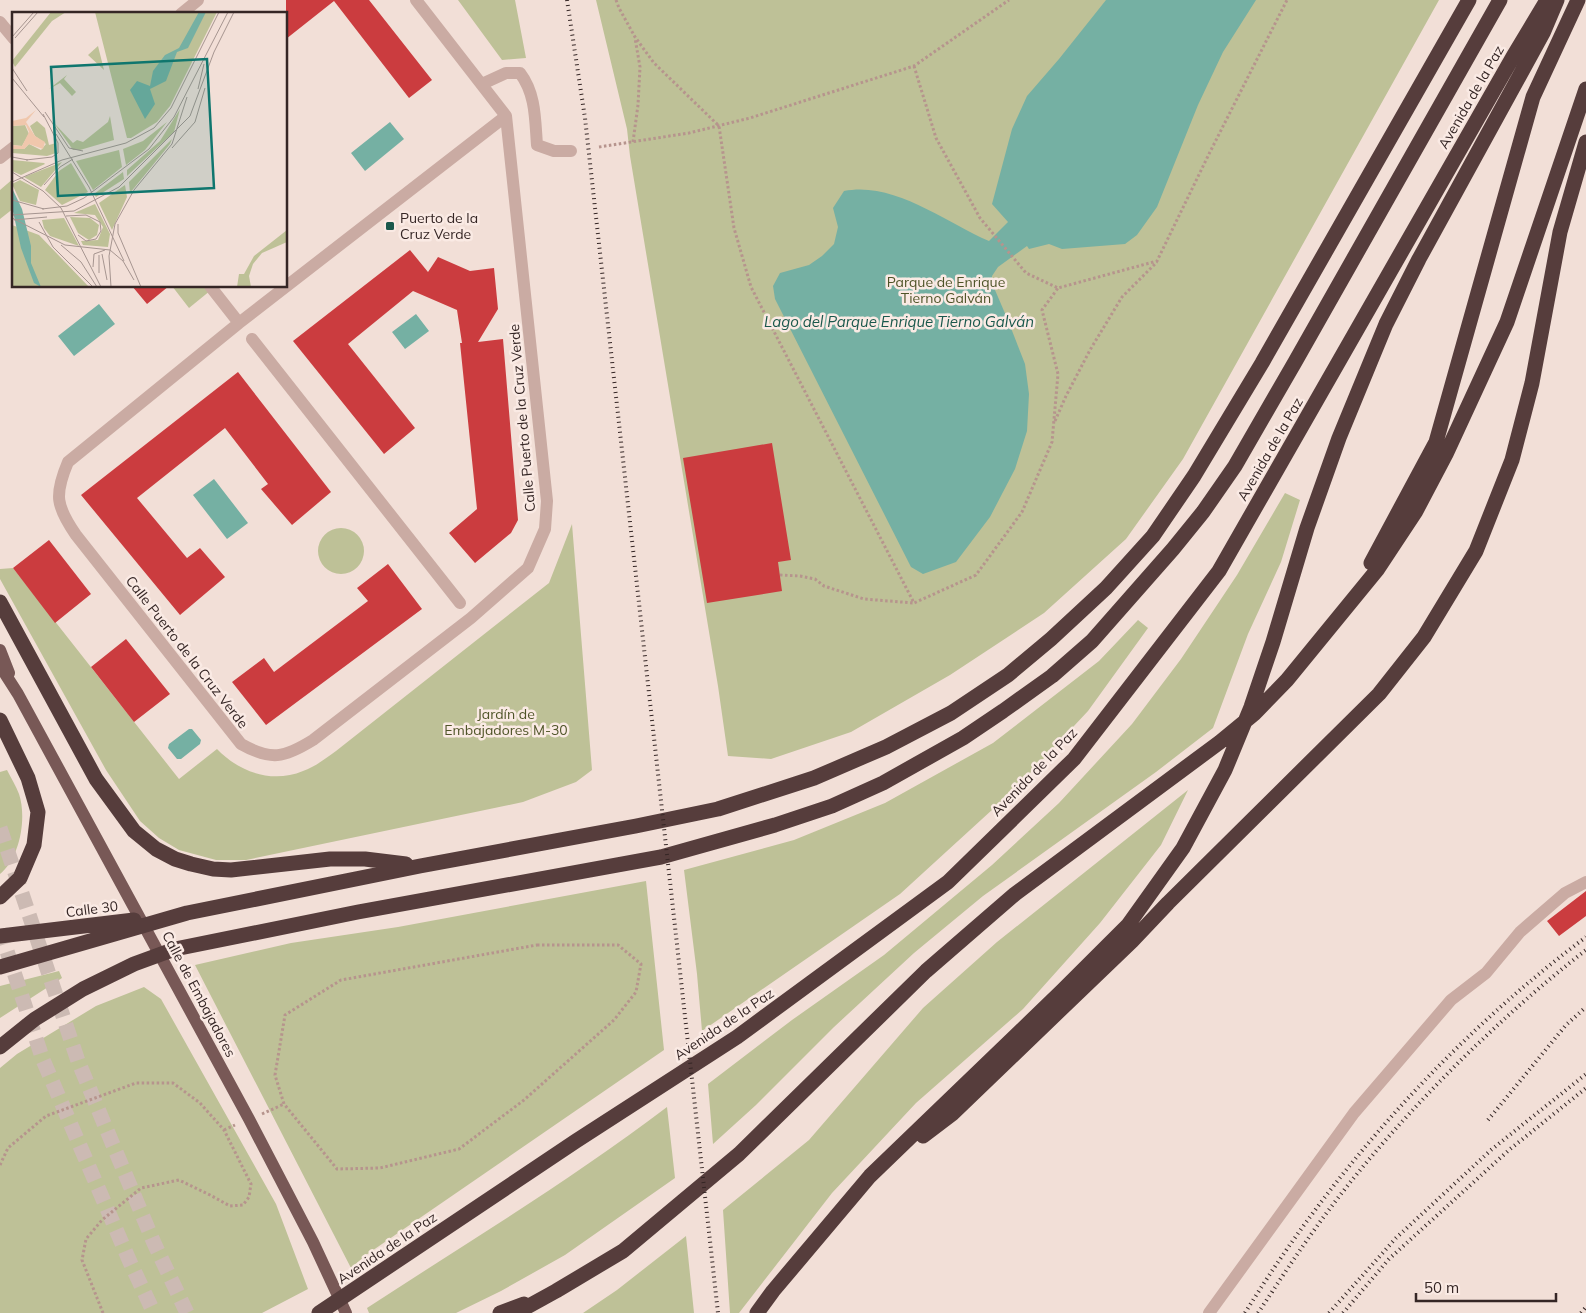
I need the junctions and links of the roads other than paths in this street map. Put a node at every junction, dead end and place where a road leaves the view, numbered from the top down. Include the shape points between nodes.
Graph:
1 (198, 0) edge
2 (416, 0) edge
3 (1469, 0) edge
4 (1500, 0) edge
5 (1547, 0) edge
6 (1557, 0) edge
7 (1578, 0) edge
8 (183, 12) edge
9 (0, 22) edge
10 (12, 37) edge
11 (482, 84) junction
12 (1586, 89) edge
13 (506, 116) junction
14 (1586, 142) edge
15 (12, 149) edge
16 (571, 151) dead end
17 (0, 158) edge
18 (288, 285) edge
19 (212, 288) edge
20 (284, 288) edge
21 (239, 323) junction
22 (252, 339) dead end
23 (0, 602) edge
24 (460, 603) dead end
25 (1349, 604) junction
26 (0, 650) edge
27 (0, 666) edge
28 (18, 694) junction
29 (0, 720) edge
30 (420, 866) junction
31 (1586, 882) edge
32 (0, 897) edge
33 (187, 914) junction
34 (0, 936) edge
35 (0, 967) edge
36 (0, 1047) edge
37 (870, 1176) junction
38 (556, 1291) junction
39 (319, 1313) edge
40 (346, 1313) edge
41 (500, 1313) edge
42 (516, 1313) edge
43 (757, 1313) edge
44 (1209, 1313) edge

1 - 8 street
2 - 11 street
3 - 30 highway via 1194,476 1153,536 1106,588 1008,675 951,713 886,747 814,778 679,818
4 - 36 highway via 1235,466 1173,550 1092,642 1003,711 963,738 883,783 832,806 756,830 661,857 175,948 83,989 35,1019
5 - 39 highway, Avenida de la Paz via 1219,571 1074,759 948,882 737,1037
6 - 37 highway via 1543,33 1386,324 1310,519 1251,707 1225,770 1183,848 1128,924
7 - 25 highway via 1533,97 1436,442
9 - 10 street
11 - 13 street
11 - 16 street via 506,73 520,73 534,102 536,145 554,151
12 - 25 highway via 1507,322 1416,511 1377,570
13 - 18 street, Calle Puerto de la Cruz Verde
13 - 21 street, Calle Puerto de la Cruz Verde via 547,501 545,529 528,568 471,618 313,740 277,756 257,753 241,744 76,535 59,504 58,492 68,462
14 - 37 highway via 1560,232 1532,383 1512,460 1476,551 1424,636 1379,694 1126,948 952,1114
15 - 17 street
19 - 21 street
20 - 21 street, Calle Puerto de la Cruz Verde
22 - 24 street
23 - 30 highway via 96,779 134,830 156,849 175,859 213,869 231,870 330,859 365,859
25 - 38 highway via 1287,680 1254,714 1015,894 926,971 738,1154 623,1251
26 - 28 main road, Calle de Embajadores
27 - 28 main road, Calle de Embajadores
28 - 40 main road, Calle de Embajadores via 254,1128
29 - 32 highway via 28,778 38,812 34,844 20,878
30 - 33 highway
31 - 44 street via 1565,893 1520,932 1486,974 1451,1000 1354,1112
33 - 34 highway, Calle 30
33 - 35 highway
37 - 43 highway
38 - 41 highway
38 - 42 highway

